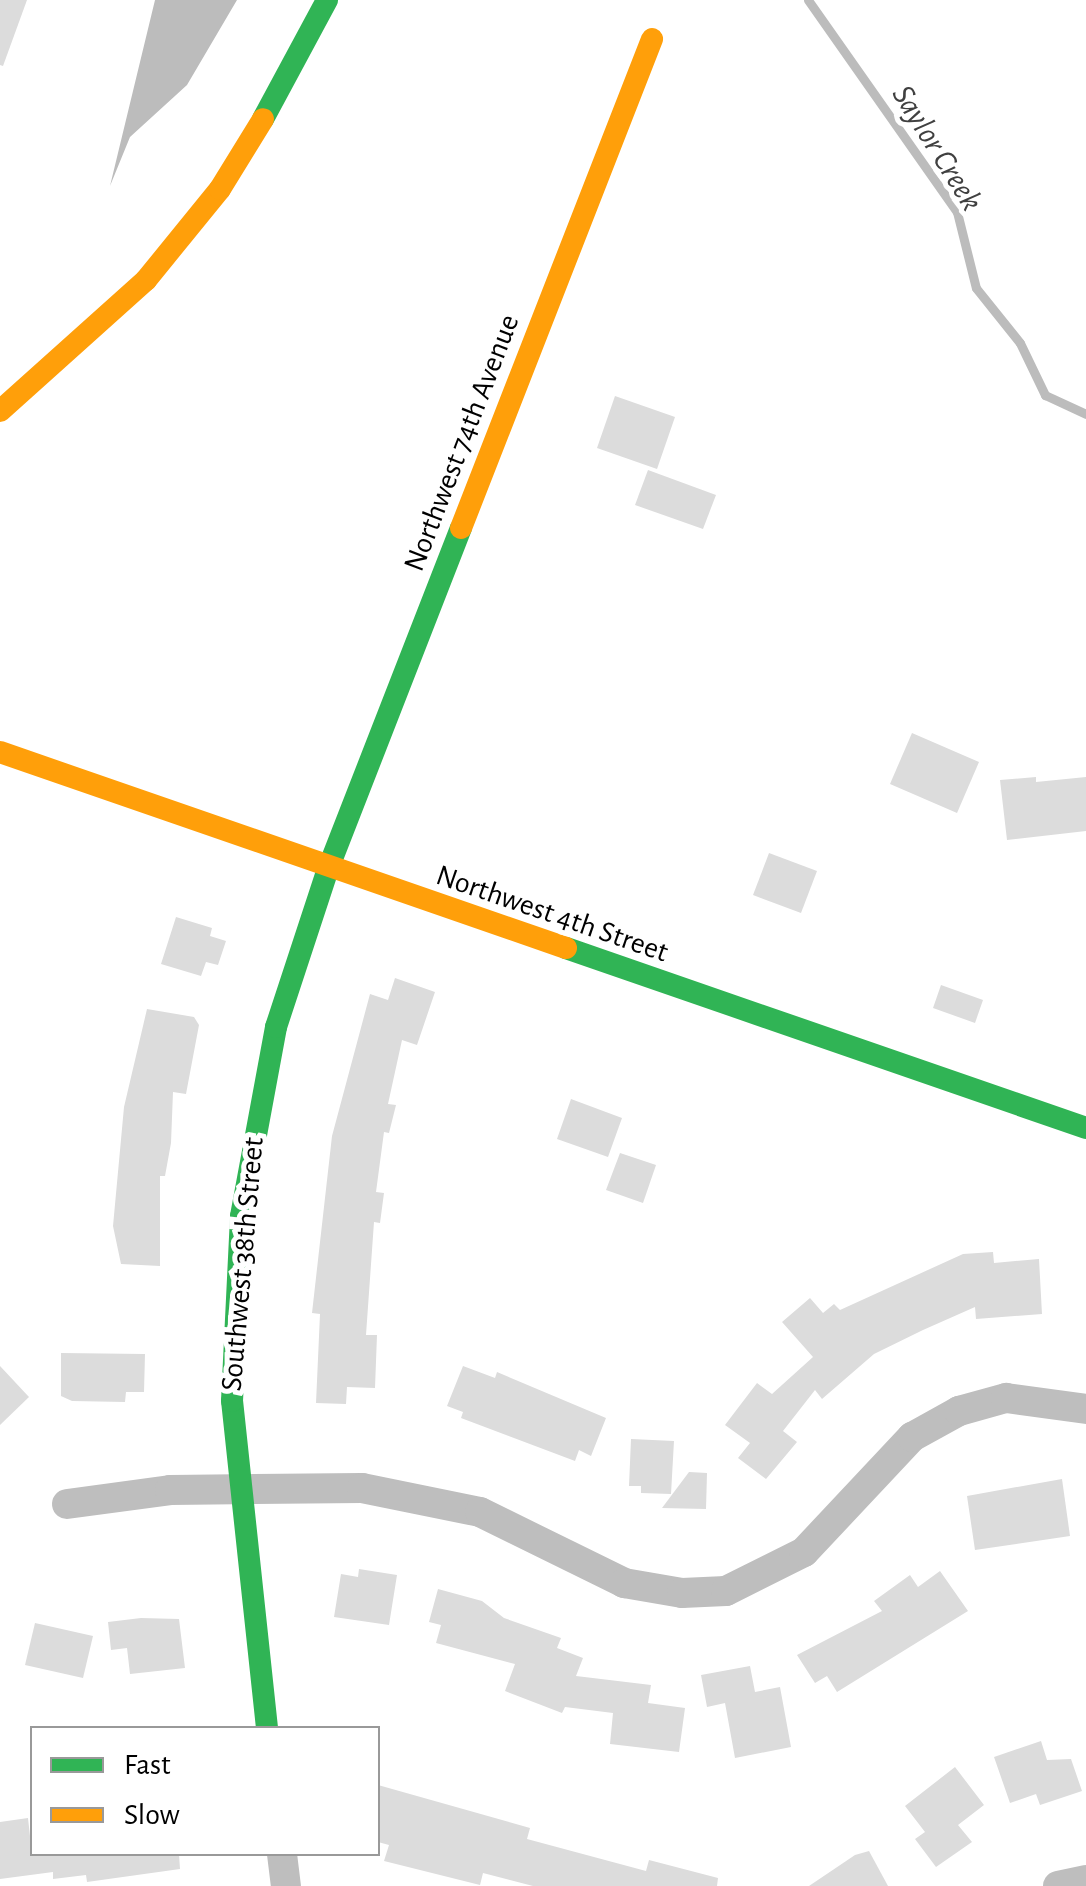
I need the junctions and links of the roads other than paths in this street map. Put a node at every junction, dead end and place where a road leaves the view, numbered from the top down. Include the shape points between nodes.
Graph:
1 (327, 0) edge
2 (652, 39) dead end
3 (0, 411) edge
4 (0, 752) edge
5 (328, 869) junction
6 (1086, 1128) edge
7 (1086, 1409) edge
8 (238, 1488) junction
9 (67, 1504) dead end
10 (267, 1726) edge
11 (282, 1856) edge
12 (1086, 1880) edge
13 (286, 1886) edge
14 (1058, 1886) edge

1 - 3 street via 220,190 146,280
2 - 5 street, Northwest 74th Avenue
4 - 5 street, Northwest 4th Street
5 - 6 street, Northwest 4th Street
5 - 8 street, Southwest 38th Street via 276,1027 247,1177 232,1401
7 - 8 street via 1006,1398 960,1411 912,1437 804,1552 726,1591 682,1593 624,1582 528,1530 417,1497 301,1484
8 - 9 street
8 - 10 street, Southwest 38th Street
11 - 13 street
12 - 14 street

